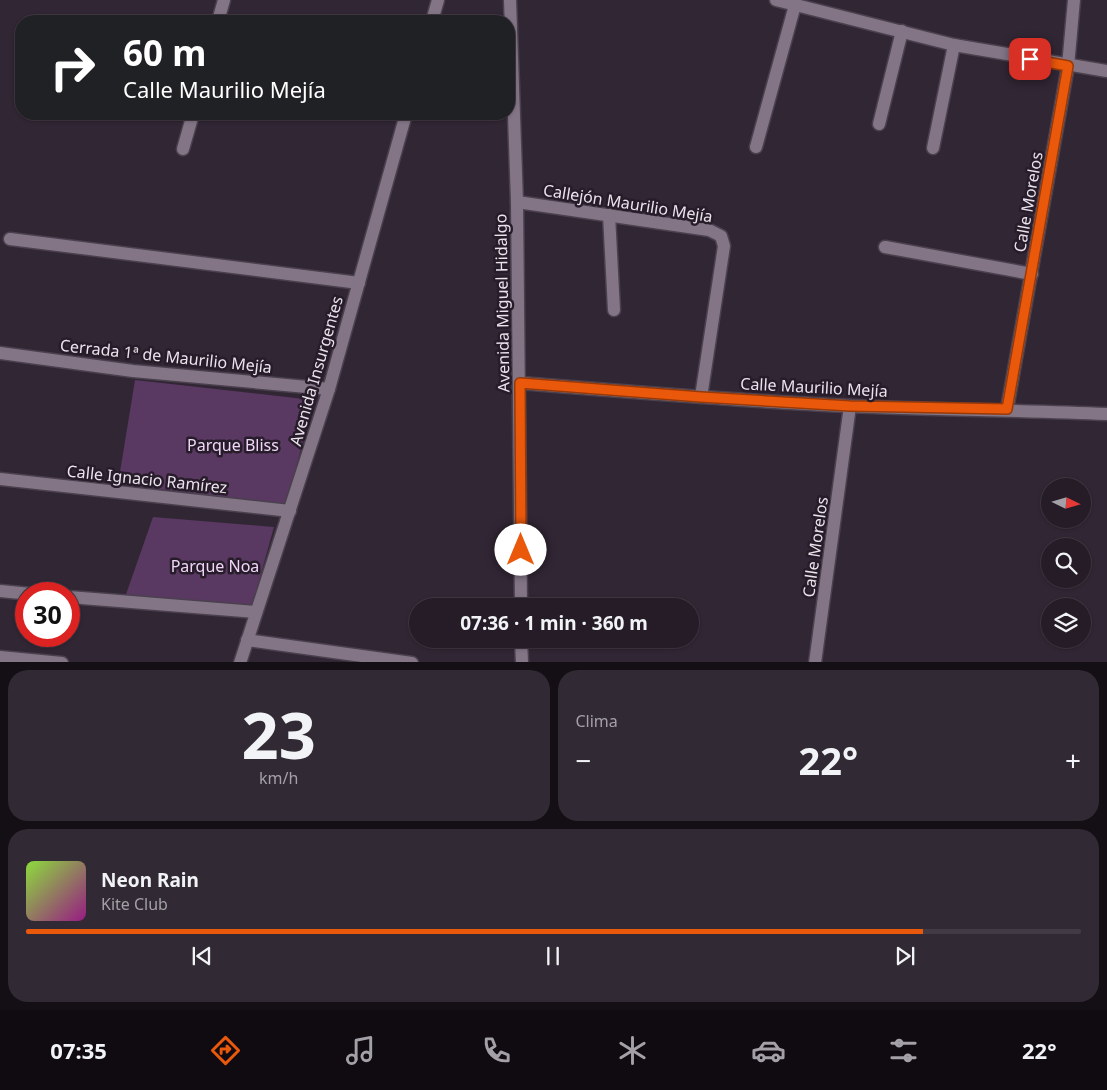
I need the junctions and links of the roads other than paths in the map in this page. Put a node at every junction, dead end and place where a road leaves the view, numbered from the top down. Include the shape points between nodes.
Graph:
1 (224, 0) edge
2 (438, 0) edge
3 (510, 0) edge
4 (776, 0) edge
5 (1074, 0) edge
6 (794, 5) junction
7 (220, 15) edge
8 (434, 15) edge
9 (511, 15) edge
10 (902, 32) junction
11 (954, 45) junction
12 (1068, 66) junction
13 (1107, 71) edge
14 (191, 120) edge
15 (404, 120) edge
16 (514, 120) edge
17 (879, 124) dead end
18 (756, 148) dead end
19 (933, 148) dead end
20 (183, 149) dead end
21 (517, 202) junction
22 (609, 215) junction
23 (10, 239) dead end
24 (884, 246) dead end
25 (1032, 274) junction
26 (359, 283) junction
27 (614, 310) dead end
28 (0, 353) edge
29 (520, 383) junction
30 (329, 389) junction
31 (701, 397) junction
32 (850, 406) junction
33 (1007, 409) junction
34 (1107, 414) edge
35 (0, 479) edge
36 (290, 511) junction
37 (0, 591) edge
38 (15, 592) edge
39 (80, 598) edge
40 (521, 598) edge
41 (256, 612) junction
42 (247, 640) junction
43 (521, 648) edge
44 (0, 656) edge
45 (388, 661) edge
46 (62, 662) edge
47 (240, 662) edge
48 (412, 662) edge
49 (522, 662) edge
50 (815, 662) edge

1 - 7 street
2 - 8 street
3 - 9 street, Avenida Miguel Hidalgo
4 - 6 street
5 - 12 street, Calle Morelos
6 - 10 street
6 - 18 street
10 - 11 street
10 - 17 street
11 - 12 street
11 - 19 street
12 - 13 street
12 - 25 street, Calle Morelos
14 - 20 street
15 - 26 street, Avenida Insurgentes
16 - 21 street, Avenida Miguel Hidalgo
21 - 22 street, Callejón Maurilio Mejía
21 - 29 street, Avenida Miguel Hidalgo
22 - 27 street
22 - 31 street, Callejón Maurilio Mejía via 709,230 721,236 724,246
23 - 26 street
24 - 25 street
25 - 33 street, Calle Morelos
26 - 30 street, Avenida Insurgentes
28 - 30 street, Cerrada 1ª de Maurilio Mejía via 133,371
29 - 31 street, Calle Maurilio Mejía
29 - 40 street, Avenida Miguel Hidalgo
30 - 36 street, Avenida Insurgentes
31 - 32 street, Calle Maurilio Mejía
32 - 33 street, Calle Maurilio Mejía
32 - 50 street, Calle Morelos
33 - 34 street, Calle Maurilio Mejía
35 - 36 street, Calle Ignacio Ramírez
36 - 41 street, Avenida Insurgentes
37 - 38 street
39 - 41 street
41 - 42 street, Avenida Insurgentes
42 - 45 street
42 - 47 street, Avenida Insurgentes
43 - 49 street
44 - 46 street
45 - 48 street

